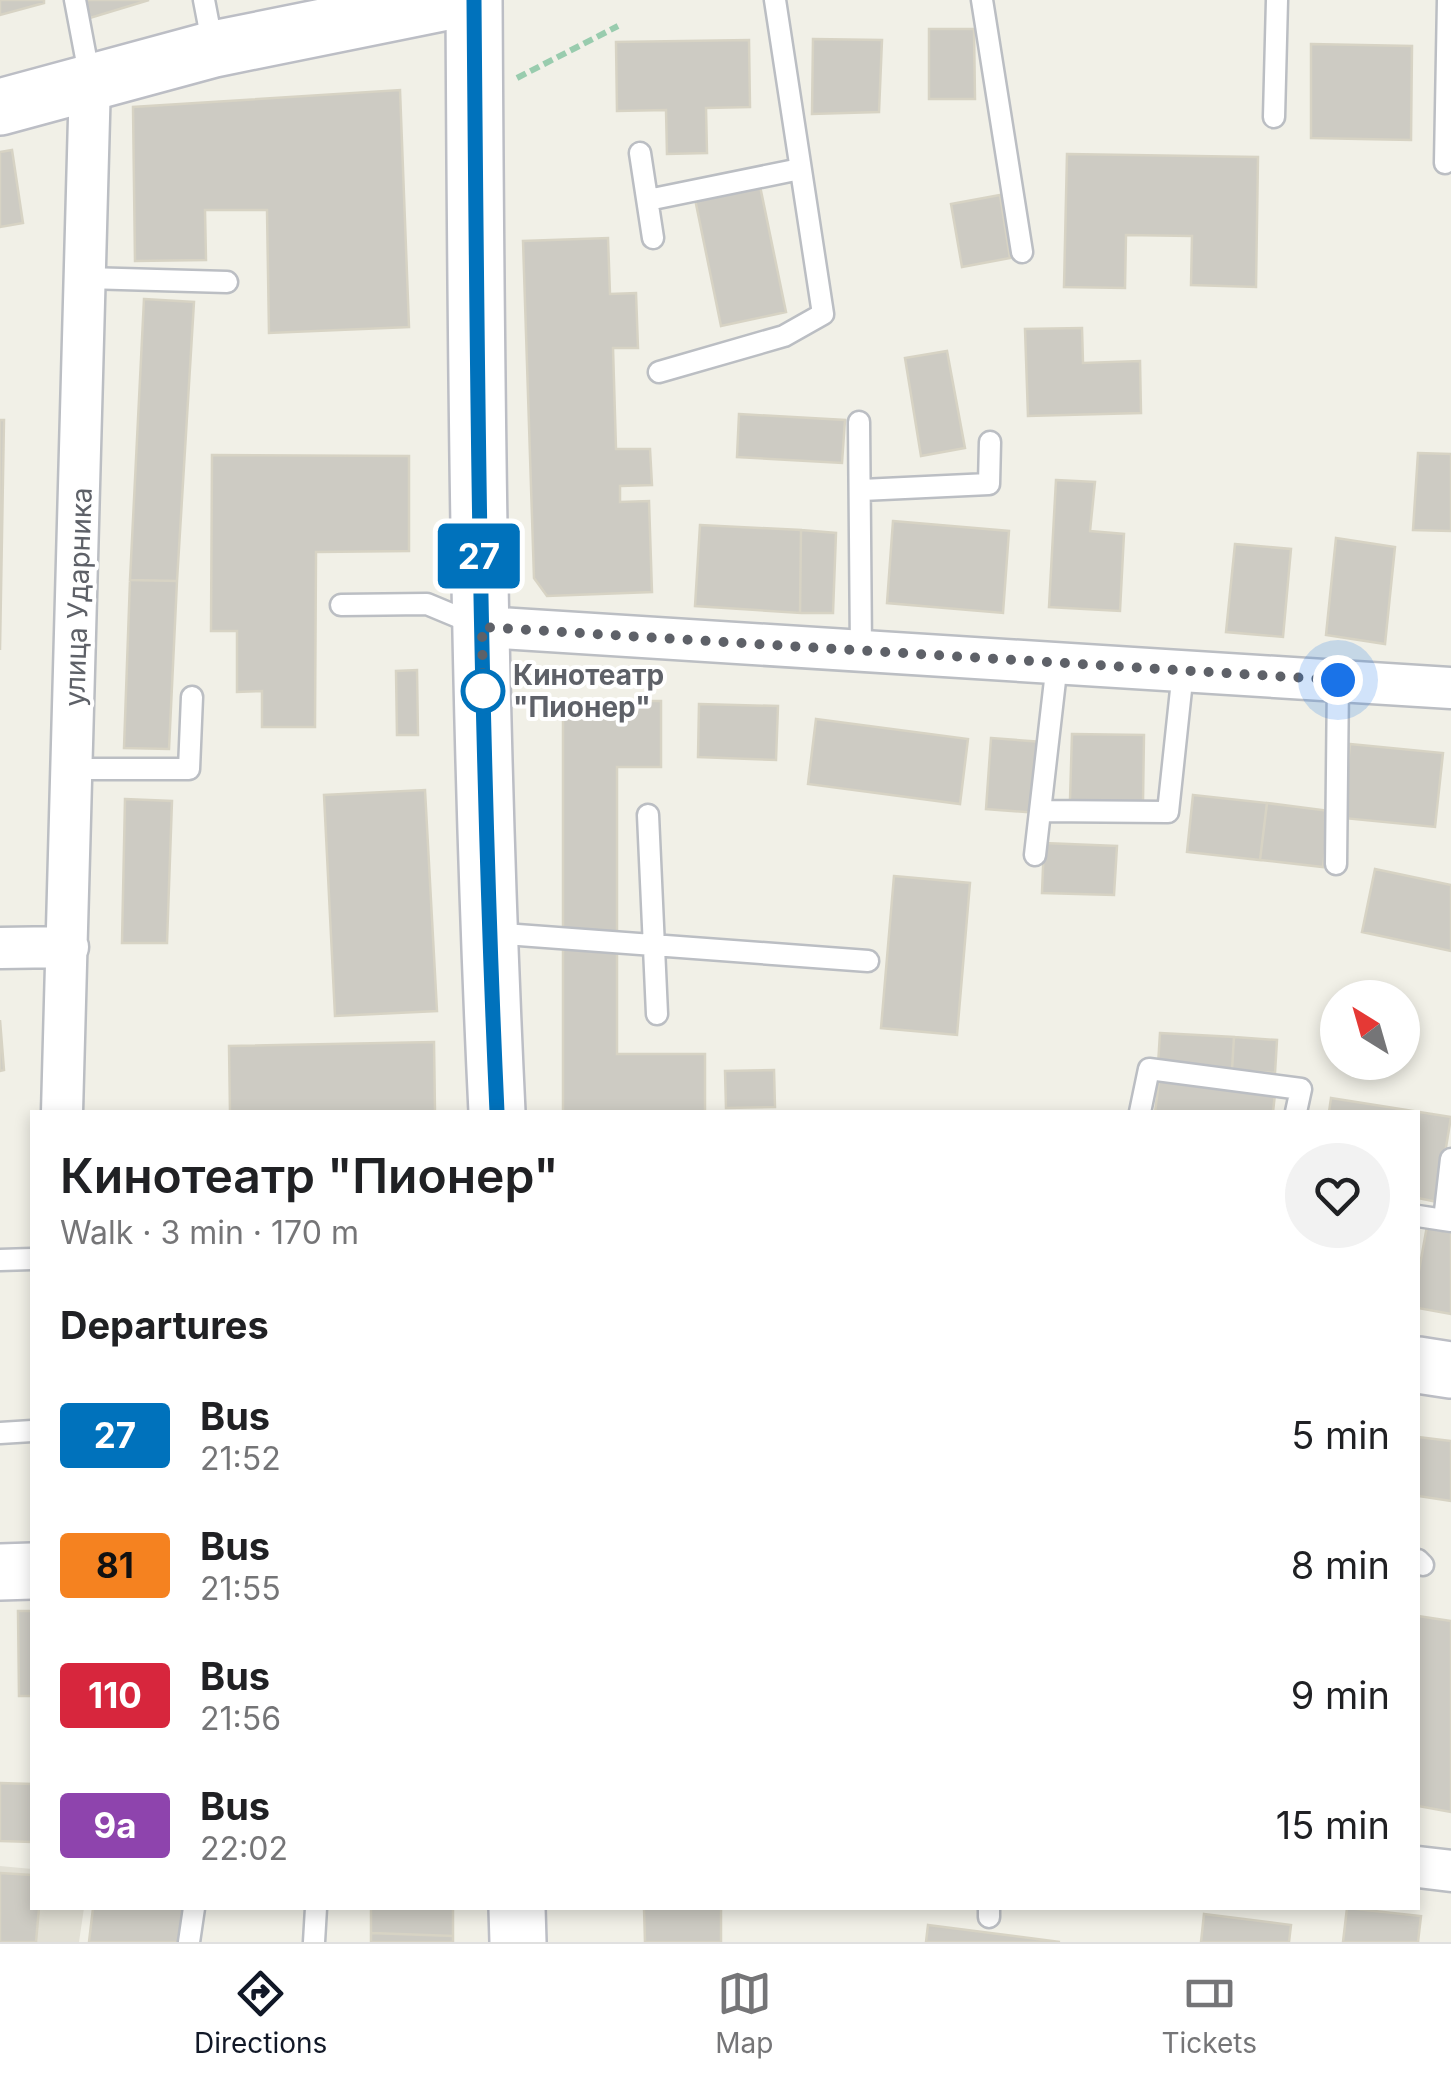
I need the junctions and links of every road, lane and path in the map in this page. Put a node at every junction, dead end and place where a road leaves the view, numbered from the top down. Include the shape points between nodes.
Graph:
1 (74, 0) edge
2 (456, 0) edge
3 (474, 0) edge
4 (775, 0) edge
5 (982, 0) edge
6 (1277, 0) edge
7 (1448, 0) edge
8 (209, 25) edge
9 (618, 26) dead end
10 (90, 81) junction
11 (503, 85) dead end
12 (0, 106) edge
13 (1274, 117) dead end
14 (640, 154) dead end
15 (1446, 163) dead end
16 (800, 169) junction
17 (648, 200) junction
18 (654, 238) dead end
19 (1022, 252) dead end
20 (86, 278) junction
21 (227, 282) dead end
22 (659, 372) dead end
23 (859, 422) dead end
24 (990, 442) dead end
25 (862, 490) junction
26 (341, 605) dead end
27 (482, 627) junction
28 (861, 650) junction
29 (1057, 663) junction
30 (1183, 671) junction
31 (1338, 680) junction
32 (1451, 688) edge
33 (192, 697) dead end
34 (73, 769) junction
35 (1040, 812) junction
36 (648, 815) dead end
37 (1035, 856) dead end
38 (1336, 864) dead end
39 (488, 933) junction
40 (68, 947) junction
41 (0, 948) edge
42 (868, 962) dead end
43 (657, 1014) dead end
44 (62, 1110) edge
45 (497, 1110) edge
46 (1140, 1110) edge
47 (1296, 1110) edge
48 (1451, 1160) edge
49 (1420, 1216) edge
50 (1448, 1220) edge
51 (30, 1258) edge
52 (0, 1260) edge
53 (1420, 1364) edge
54 (1451, 1370) edge
55 (30, 1431) edge
56 (0, 1433) edge
57 (30, 1571) edge
58 (0, 1572) edge
59 (1420, 1867) edge
60 (1451, 1871) edge
61 (194, 1910) edge
62 (316, 1910) edge
63 (517, 1910) edge
64 (189, 1942) edge
65 (314, 1942) edge
66 (518, 1942) edge

1 - 10 lane
2 - 8 main road
3 - 27 main road
4 - 16 lane
5 - 19 lane
6 - 13 lane
7 - 15 lane
8 - 10 main road
9 - 11 path
10 - 12 main road
10 - 20 street, улица Ударника
14 - 17 lane
16 - 17 lane
16 - 22 lane via 823,314 784,336
17 - 18 lane
20 - 21 lane
20 - 34 street, улица Ударника
23 - 25 lane
24 - 25 lane via 989,484
25 - 28 lane
26 - 27 lane via 427,604
27 - 28 street
27 - 39 main road
28 - 29 street
29 - 30 street
29 - 35 lane
30 - 31 street
30 - 35 lane via 1168,812
31 - 32 street
31 - 38 lane
33 - 34 lane via 190,769
34 - 40 street, улица Ударника
35 - 37 lane
36 - 43 lane
39 - 42 lane
39 - 45 main road
40 - 41 street
40 - 44 street, улица Ударника
46 - 47 lane via 1148,1069 1301,1089
48 - 50 lane
49 - 50 lane
51 - 52 lane
53 - 54 main road
55 - 56 lane
57 - 58 main road
59 - 60 street
61 - 64 lane
62 - 65 lane
63 - 66 main road

